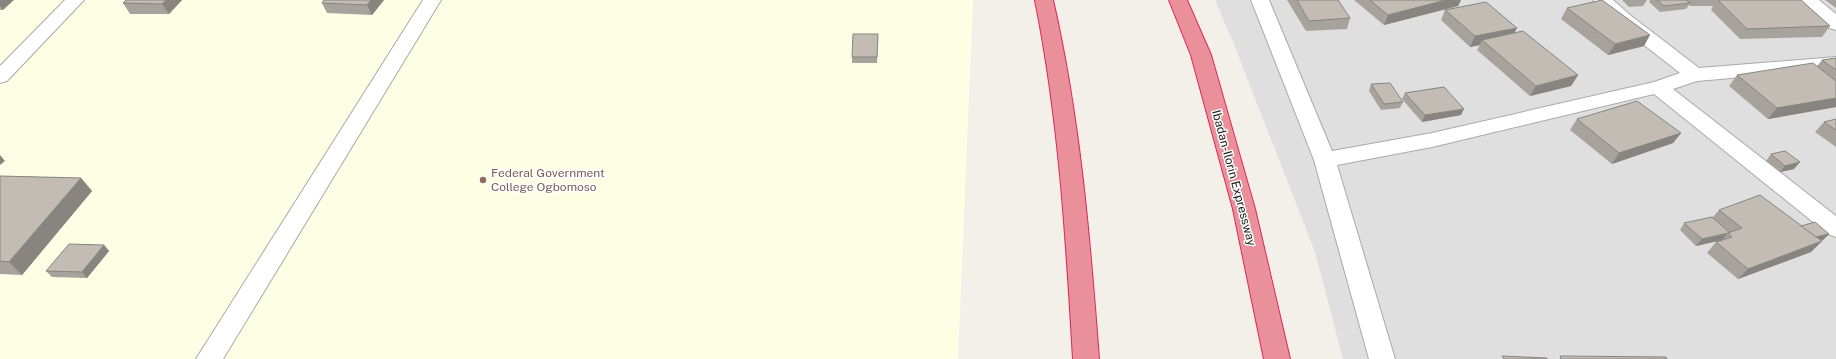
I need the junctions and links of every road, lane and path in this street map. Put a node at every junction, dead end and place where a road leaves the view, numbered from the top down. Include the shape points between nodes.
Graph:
1 (75, 0) edge
2 (432, 0) edge
3 (1044, 0) edge
4 (1178, 0) edge
5 (1260, 0) edge
6 (1602, 0) edge
7 (1808, 0) edge
8 (1836, 24) edge
9 (1836, 63) edge
10 (1695, 75) junction
11 (0, 77) edge
12 (1658, 87) junction
13 (1325, 160) junction
14 (1836, 228) edge
15 (209, 359) edge
16 (1086, 359) edge
17 (1277, 359) edge
18 (1382, 359) edge

1 - 11 street
2 - 15 street
3 - 16 highway via 1054,45 1076,203
4 - 17 highway, Ibadan-Ilorin Expressway via 1201,55 1244,209
5 - 13 street
6 - 10 street
7 - 8 street
9 - 10 street
10 - 12 street
12 - 13 street via 1432,140
12 - 14 street
13 - 18 street

